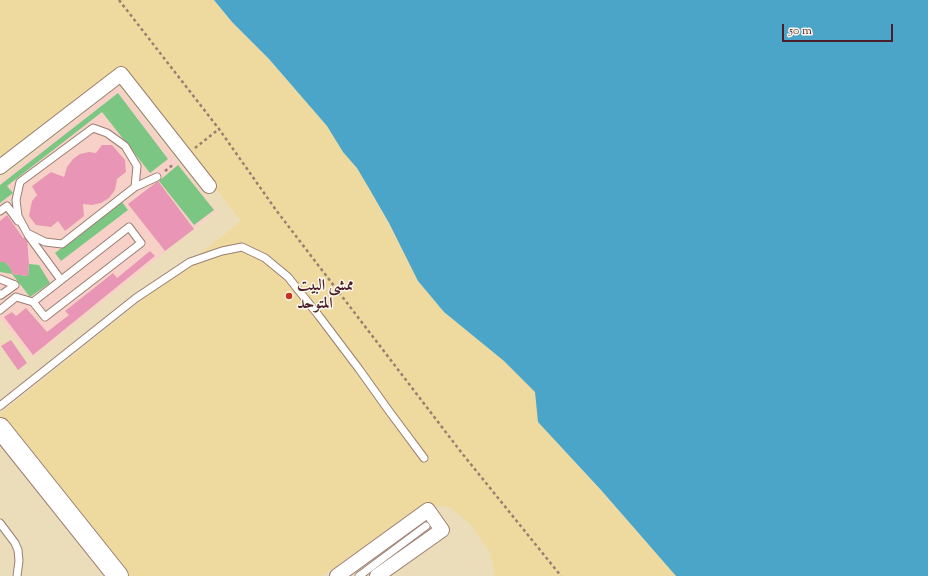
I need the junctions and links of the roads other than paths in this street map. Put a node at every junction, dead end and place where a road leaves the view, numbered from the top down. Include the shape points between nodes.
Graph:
1 (0, 167) edge
2 (157, 177) dead end
3 (209, 186) dead end
4 (135, 187) junction
5 (0, 211) edge
6 (27, 233) junction
7 (0, 279) edge
8 (61, 280) junction
9 (0, 294) edge
10 (33, 302) junction
11 (0, 310) edge
12 (0, 406) edge
13 (0, 428) edge
14 (424, 458) dead end
15 (0, 523) edge
16 (426, 526) dead end
17 (406, 565) dead end
18 (17, 576) edge
19 (118, 576) edge
20 (337, 576) edge
21 (359, 576) edge
22 (377, 576) edge
23 (392, 576) edge

1 - 3 street via 121,74
2 - 4 lane
4 - 6 lane via 62,244 46,242
4 - 6 lane via 137,166 125,146 107,133 93,128 20,182 16,200 18,216
5 - 6 lane via 7,206
6 - 8 lane
7 - 9 lane via 15,285
8 - 10 lane
8 - 10 lane via 129,227 141,243 45,318
10 - 11 lane via 16,297
12 - 14 lane via 136,298 190,262 242,247 265,258 288,277
13 - 19 street
15 - 18 lane via 18,550
16 - 21 lane
17 - 23 street
20 - 22 street via 428,510 442,530

